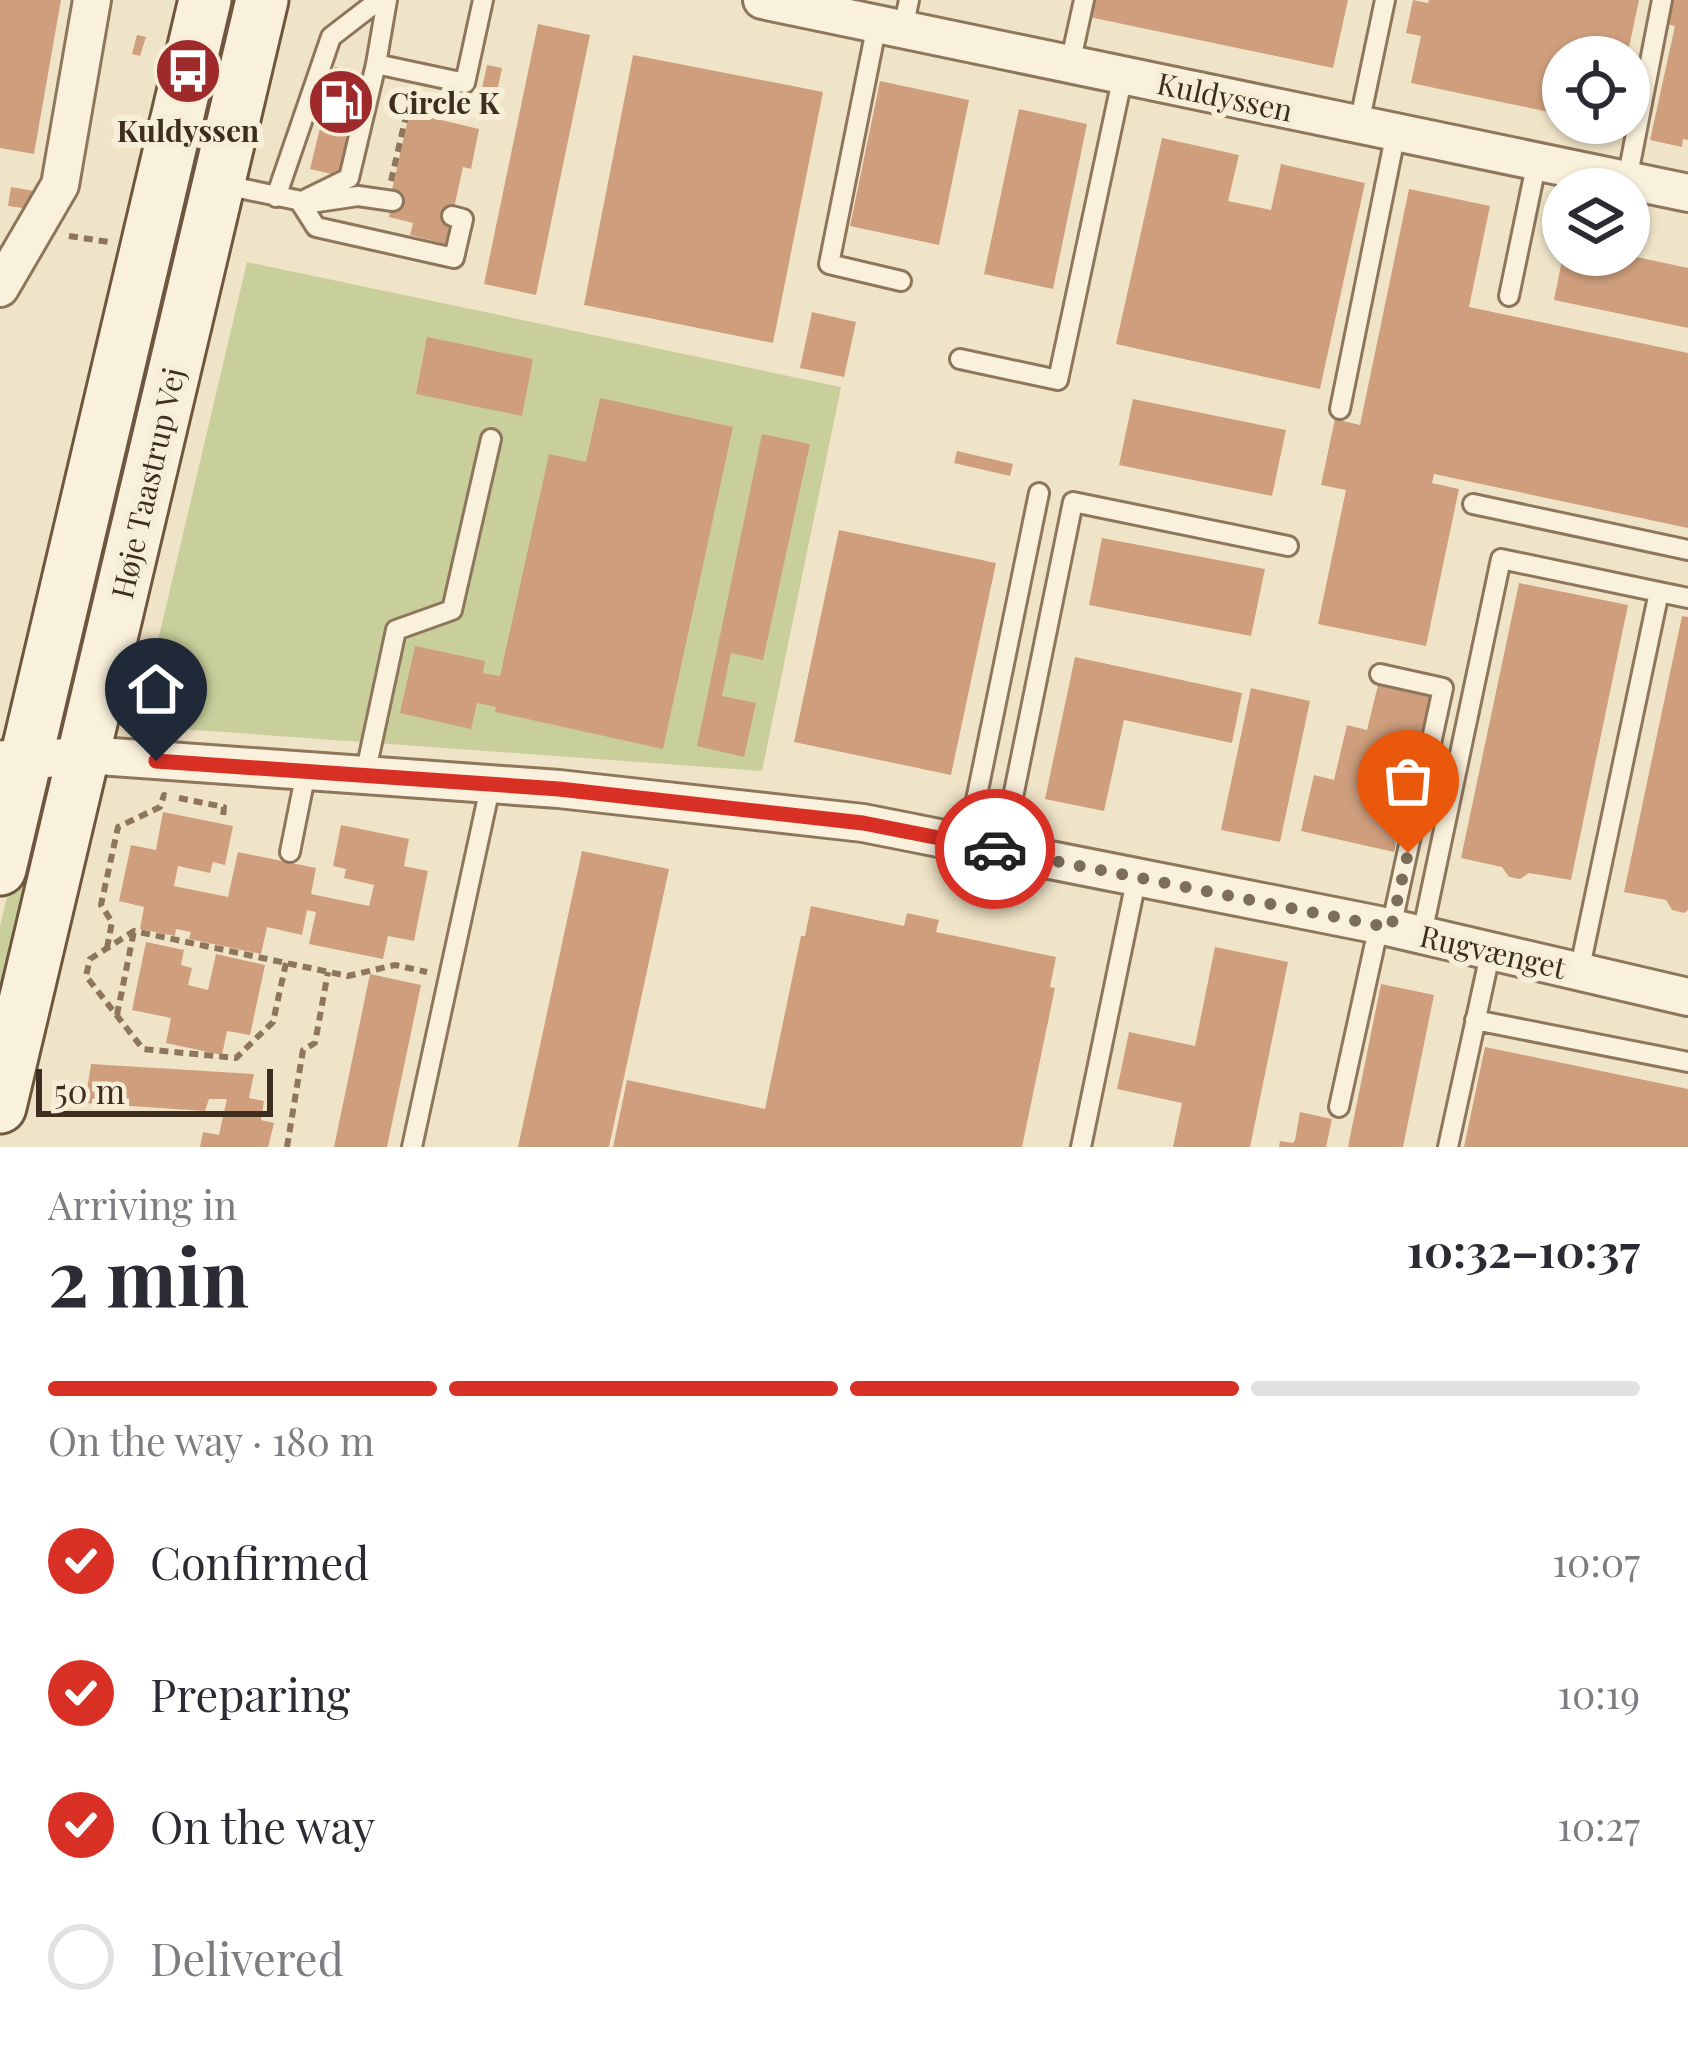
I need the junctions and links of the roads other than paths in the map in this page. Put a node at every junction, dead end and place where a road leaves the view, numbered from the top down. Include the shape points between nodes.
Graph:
1 (92, 0) edge
2 (205, 0) edge
3 (262, 0) edge
4 (383, 0) edge
5 (483, 0) edge
6 (762, 0) edge
7 (1084, 0) edge
8 (1385, 0) edge
9 (1662, 0) edge
10 (896, 18) edge
11 (376, 64) junction
12 (1070, 64) junction
13 (1123, 75) junction
14 (1359, 124) junction
15 (1396, 132) junction
16 (1537, 161) junction
17 (1570, 168) edge
18 (1629, 168) edge
19 (218, 184) junction
20 (1650, 185) edge
21 (1688, 193) edge
22 (276, 197) junction
23 (393, 201) dead end
24 (300, 202) junction
25 (452, 216) dead end
26 (901, 280) dead end
27 (0, 288) edge
28 (1509, 296) dead end
29 (960, 359) dead end
30 (1340, 409) dead end
31 (491, 439) dead end
32 (1039, 493) dead end
33 (1473, 504) dead end
34 (1288, 546) dead end
35 (1688, 550) edge
36 (1659, 592) junction
37 (1688, 598) edge
38 (1379, 674) dead end
39 (85, 755) junction
40 (13, 760) edge
41 (306, 772) junction
42 (365, 775) junction
43 (491, 783) junction
44 (985, 847) junction
45 (290, 852) dead end
46 (0, 869) edge
47 (1137, 876) junction
48 (1397, 929) junction
49 (1491, 950) junction
50 (1579, 972) junction
51 (1688, 997) edge
52 (1475, 1021) junction
53 (1688, 1062) edge
54 (0, 1107) edge
55 (1340, 1107) dead end
56 (412, 1147) edge
57 (1081, 1147) edge
58 (1448, 1147) edge

1 - 27 street via 60,185
2 - 40 street, Høje Taastrup Vej
3 - 19 street, Høje Taastrup Vej
4 - 11 lane
4 - 22 lane via 331,37
5 - 11 lane via 465,83
6 - 10 street, Kuldyssen
7 - 12 lane
8 - 14 lane
9 - 18 lane
10 - 12 street, Kuldyssen
10 - 26 lane via 829,264
11 - 24 lane via 349,178
12 - 13 street, Kuldyssen
13 - 14 street, Kuldyssen
13 - 29 lane via 1058,380
14 - 15 street, Kuldyssen
15 - 16 street, Kuldyssen
15 - 30 lane
16 - 17 street, Kuldyssen
16 - 28 lane
19 - 22 lane
19 - 39 street, Høje Taastrup Vej
20 - 21 street, Kuldyssen
22 - 24 lane
23 - 24 lane
24 - 25 lane via 316,227 454,258 463,219
31 - 42 lane via 452,610 396,630
32 - 44 lane
33 - 35 lane
34 - 44 lane via 1073,502
36 - 37 lane
36 - 48 lane via 1501,559
36 - 50 lane
38 - 48 lane via 1443,688
39 - 40 street, Rugvænget
39 - 41 street, Rugvænget
39 - 54 street, Høje Taastrup Vej
40 - 46 street, Høje Taastrup Vej
41 - 42 street, Rugvænget
41 - 45 lane
42 - 43 street, Rugvænget
43 - 44 street, Rugvænget via 863,823
43 - 56 lane
44 - 47 street, Rugvænget
47 - 48 street, Rugvænget
47 - 57 lane
48 - 49 street, Rugvænget
48 - 55 lane
49 - 50 street, Rugvænget
49 - 52 lane
50 - 51 street, Rugvænget
52 - 53 lane
52 - 58 lane

